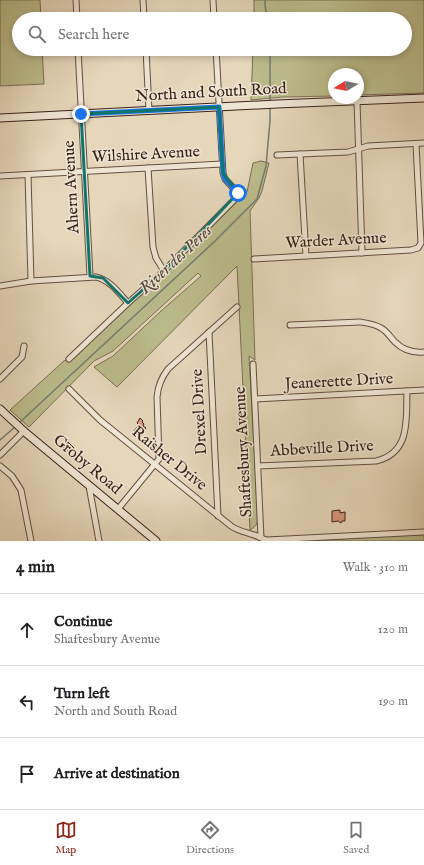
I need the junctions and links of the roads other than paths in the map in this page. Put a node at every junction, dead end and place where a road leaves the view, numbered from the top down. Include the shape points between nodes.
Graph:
1 (76, 0) edge
2 (143, 0) edge
3 (214, 0) edge
4 (77, 12) edge
5 (144, 12) edge
6 (214, 12) edge
7 (78, 56) edge
8 (146, 56) edge
9 (216, 56) edge
10 (424, 98) edge
11 (364, 101) edge
12 (328, 102) edge
13 (357, 104) edge
14 (219, 107) junction
15 (148, 111) junction
16 (81, 114) junction
17 (0, 118) edge
18 (424, 143) edge
19 (416, 144) junction
20 (359, 149) junction
21 (300, 154) junction
22 (278, 155) dead end
23 (222, 164) junction
24 (148, 168) junction
25 (85, 172) junction
26 (28, 175) junction
27 (0, 176) edge
28 (362, 253) junction
29 (306, 256) junction
30 (254, 259) dead end
31 (164, 271) junction
32 (90, 276) junction
33 (31, 281) junction
34 (0, 286) edge
35 (128, 303) junction
36 (237, 307) dead end
37 (290, 325) dead end
38 (209, 332) junction
39 (24, 346) dead end
40 (424, 352) edge
41 (69, 360) dead end
42 (253, 364) dead end
43 (0, 379) edge
44 (69, 388) dead end
45 (424, 390) edge
46 (407, 391) junction
47 (255, 399) junction
48 (2, 411) edge
49 (23, 430) junction
50 (0, 455) edge
51 (156, 464) junction
52 (0, 466) edge
53 (258, 466) junction
54 (89, 486) junction
55 (118, 509) junction
56 (218, 516) junction
57 (424, 532) edge
58 (261, 538) junction
59 (31, 541) edge
60 (99, 541) edge
61 (156, 541) edge

1 - 4 street
2 - 5 street
3 - 6 street
7 - 16 street, Ahern Avenue
8 - 15 street
9 - 14 street
10 - 11 street, North and South Road
12 - 14 street, North and South Road
13 - 20 street
14 - 15 street, North and South Road
14 - 23 street
15 - 16 street, North and South Road
16 - 17 street, North and South Road
16 - 25 street, Ahern Avenue
18 - 19 street
19 - 20 street via 368,146
19 - 28 street, Warder Avenue via 421,245 411,250
20 - 21 street via 348,152
20 - 28 street
21 - 22 street
21 - 29 street
23 - 24 street, Wilshire Avenue
23 - 31 street via 225,179 238,193 237,196
24 - 25 street, Wilshire Avenue
24 - 31 street via 153,247
25 - 26 street, Wilshire Avenue
25 - 32 street, Ahern Avenue
26 - 27 street, Wilshire Avenue
26 - 33 street
28 - 29 street, Warder Avenue
29 - 30 street, Warder Avenue
31 - 35 street
32 - 33 street
32 - 35 street via 104,278
33 - 34 street
35 - 41 street
36 - 38 street
37 - 40 street via 368,323 382,328 406,349
38 - 51 street via 168,369 160,381 157,389 159,460
38 - 56 street, Drexel Drive
39 - 43 street via 22,357
42 - 47 street, Shaftesbury Avenue
44 - 51 street, Raisher Drive via 100,420
45 - 46 street, Jeanerette Drive
46 - 47 street, Jeanerette Drive
46 - 53 street, Abbeville Drive via 406,423 402,440 396,450 382,459
47 - 53 street, Shaftesbury Avenue
48 - 49 street, Groby Road
49 - 50 street
49 - 54 street, Groby Road
51 - 55 street
51 - 56 street, Raisher Drive
52 - 59 street via 12,476 21,490
53 - 58 street, Shaftesbury Avenue
54 - 55 street, Groby Road
54 - 60 street
55 - 61 street, Groby Road
56 - 58 street, Raisher Drive via 236,529
57 - 58 street, Raisher Drive via 267,540

